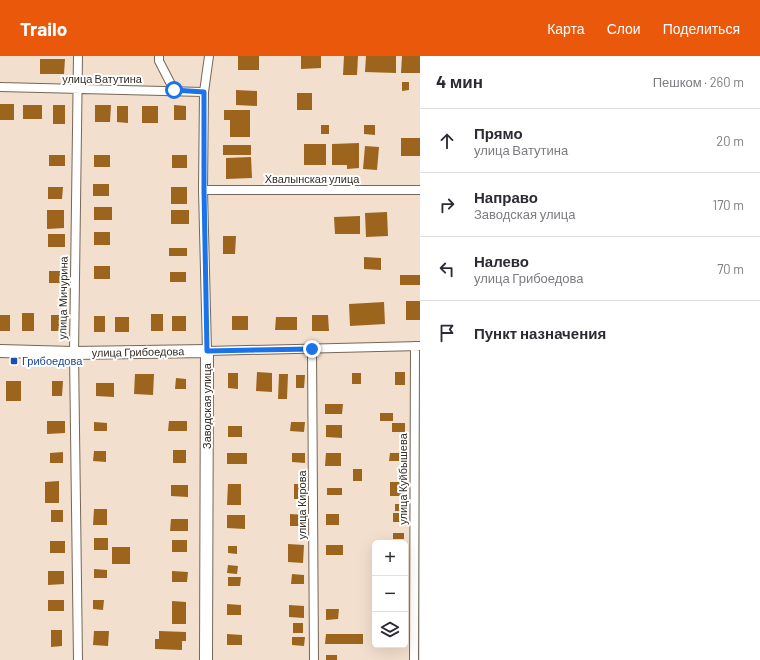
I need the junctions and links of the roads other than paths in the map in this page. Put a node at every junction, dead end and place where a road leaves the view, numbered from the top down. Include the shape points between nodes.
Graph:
1 (78, 56) edge
2 (159, 56) edge
3 (209, 56) edge
4 (0, 87) edge
5 (77, 90) junction
6 (174, 90) junction
7 (204, 92) junction
8 (204, 190) junction
9 (420, 190) edge
10 (418, 346) edge
11 (312, 349) junction
12 (0, 351) edge
13 (207, 351) junction
14 (74, 353) junction
15 (78, 660) edge
16 (206, 660) edge
17 (314, 660) edge
18 (414, 660) edge

1 - 5 street, улица Мичурина
2 - 6 street via 159,61
3 - 7 street, Заводская улица
4 - 5 street, улица Ватутина
5 - 6 street, улица Ватутина
5 - 14 street, улица Мичурина
6 - 7 street, улица Ватутина
7 - 8 street, Заводская улица
8 - 9 street, Хвалынская улица
8 - 13 street, Заводская улица
10 - 11 street, улица Грибоедова
10 - 18 street, улица Куйбышева
11 - 13 street, улица Грибоедова
11 - 17 street, улица Кирова
12 - 14 street, улица Грибоедова
13 - 14 street, улица Грибоедова
13 - 16 street, Заводская улица
14 - 15 street, улица Мичурина

